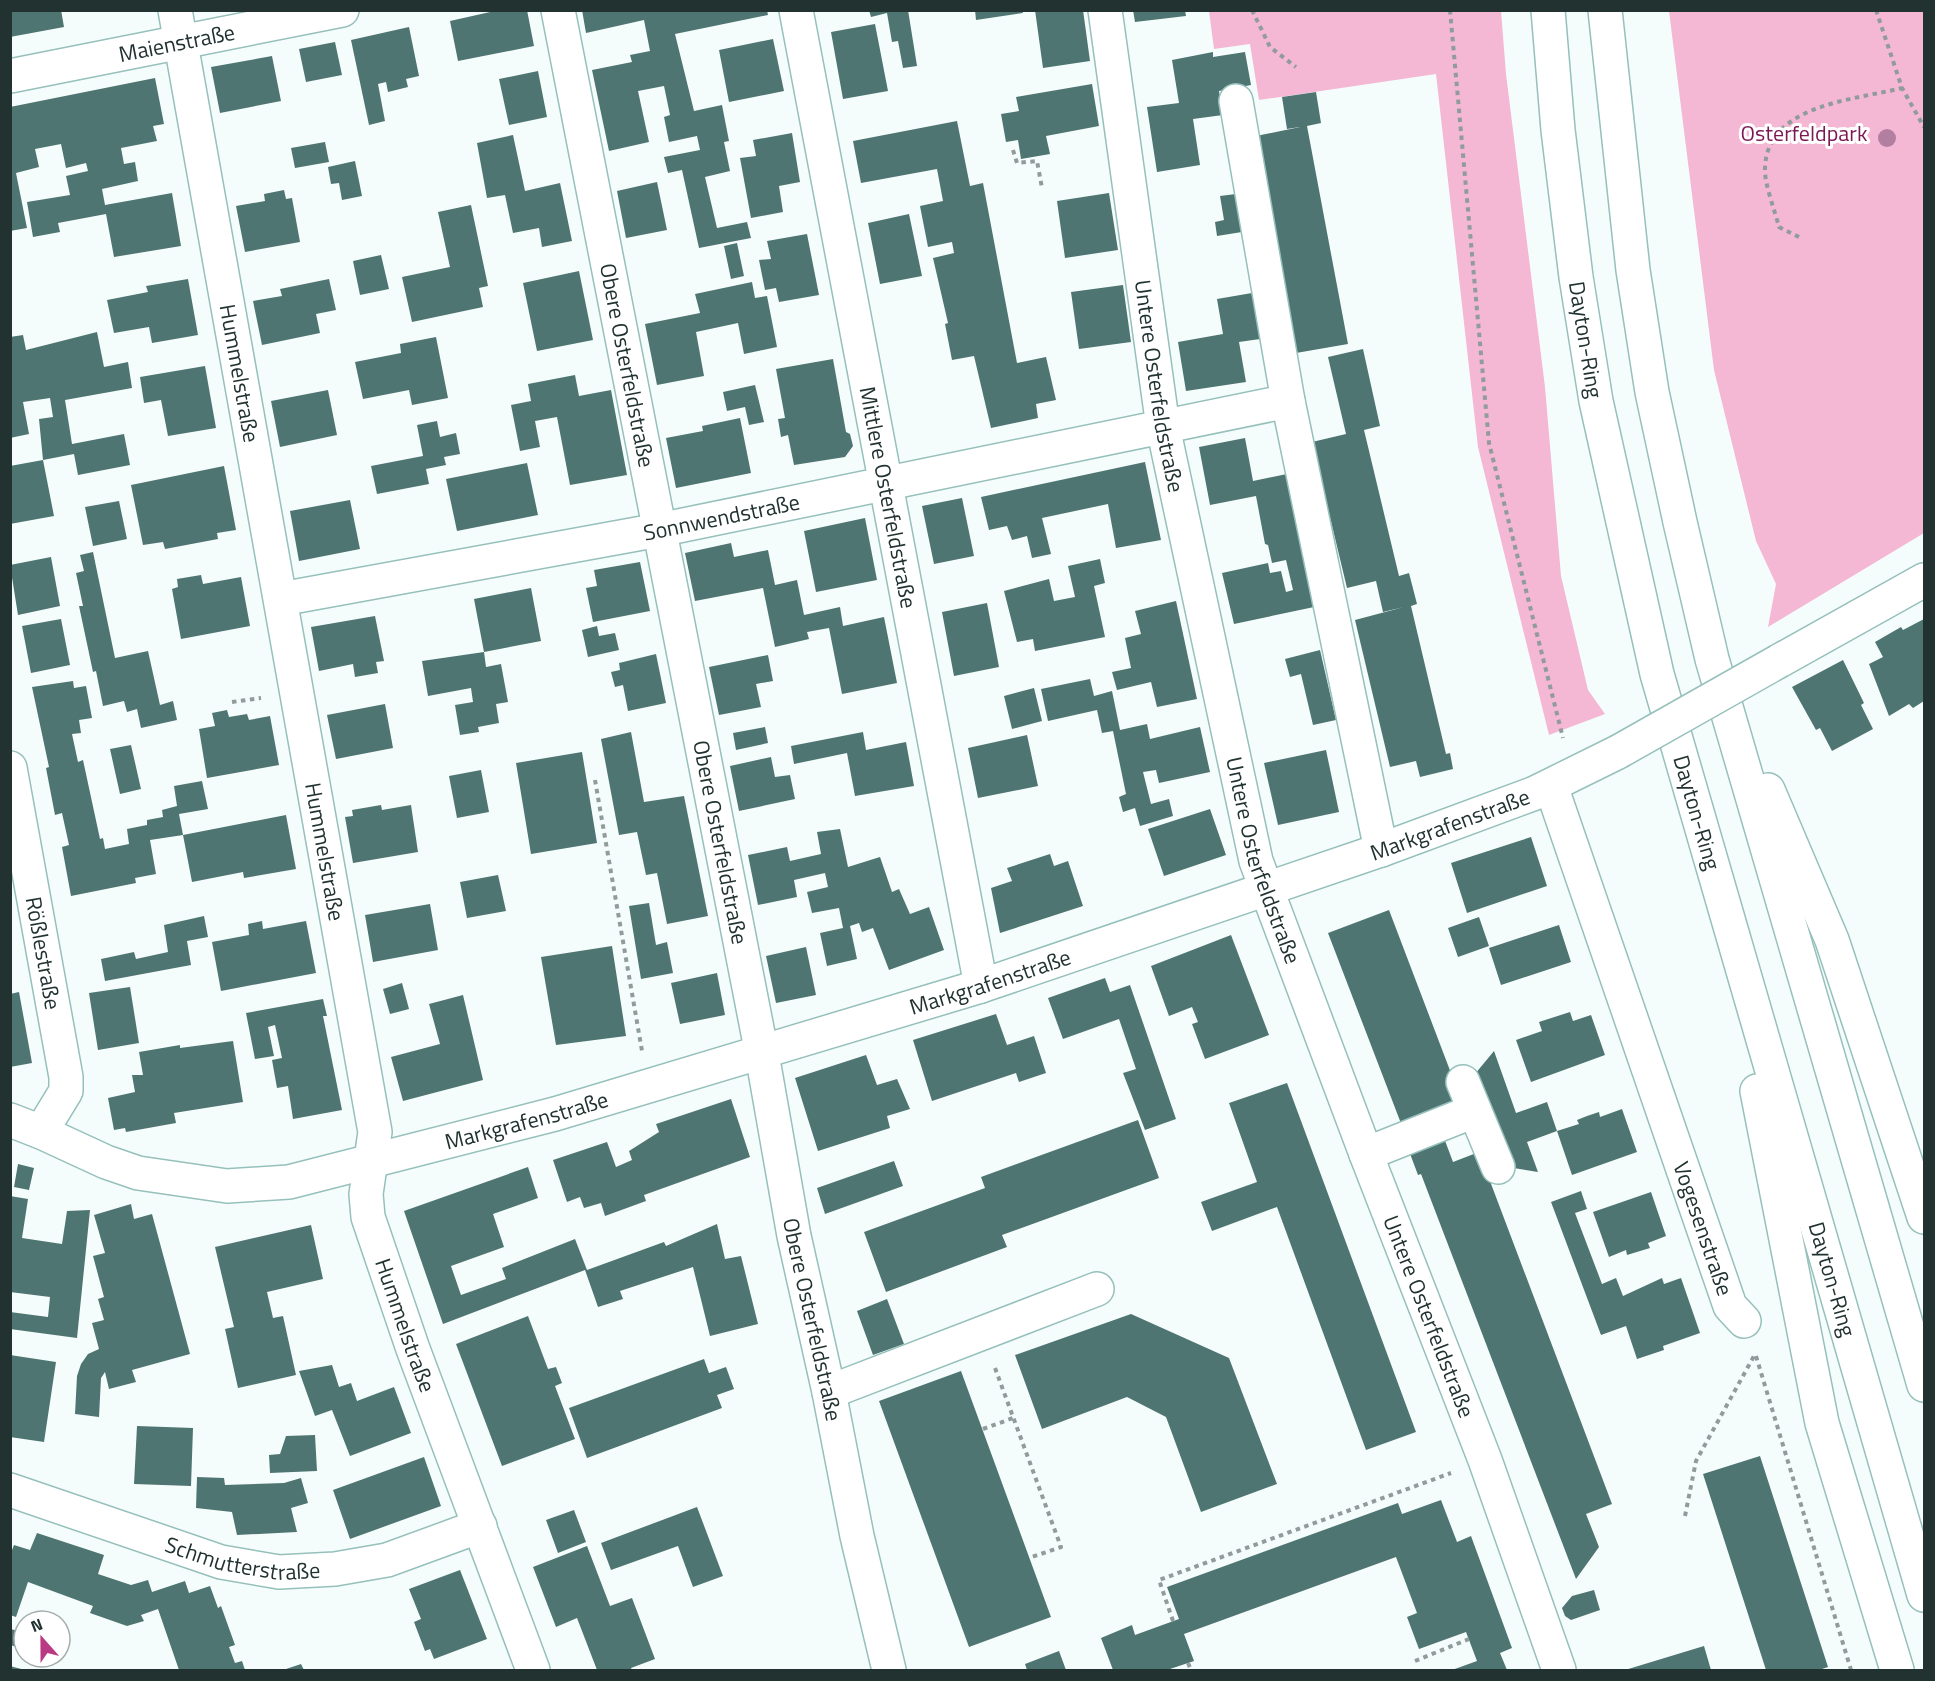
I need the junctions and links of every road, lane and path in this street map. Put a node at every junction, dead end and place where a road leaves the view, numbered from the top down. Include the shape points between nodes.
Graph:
1 (175, 10) edge
2 (342, 10) edge
3 (558, 10) edge
4 (796, 10) edge
5 (1105, 10) edge
6 (1252, 10) edge
7 (1450, 10) edge
8 (1548, 10) edge
9 (1605, 10) edge
10 (1876, 10) edge
11 (181, 44) junction
12 (1296, 67) dead end
13 (10, 76) edge
14 (1902, 88) junction
15 (1236, 101) dead end
16 (1924, 127) edge
17 (1013, 150) dead end
18 (1042, 188) dead end
19 (1799, 237) dead end
20 (1288, 401) junction
21 (1163, 428) junction
22 (888, 484) junction
23 (659, 530) junction
24 (1924, 579) edge
25 (281, 599) junction
26 (1712, 659) junction
27 (10, 768) edge
28 (595, 780) dead end
29 (1561, 782) junction
30 (1381, 850) junction
31 (1717, 889) junction
32 (1266, 890) junction
33 (981, 986) junction
34 (762, 1054) junction
35 (648, 1087) junction
36 (10, 1120) edge
37 (41, 1131) junction
38 (1366, 1154) junction
39 (372, 1162) junction
40 (1498, 1167) dead end
41 (1924, 1217) edge
42 (1096, 1289) dead end
43 (1744, 1321) dead end
44 (994, 1366) dead end
45 (1924, 1385) edge
46 (829, 1392) junction
47 (1013, 1418) junction
48 (983, 1429) dead end
49 (1485, 1460) junction
50 (10, 1490) edge
51 (1685, 1516) dead end
52 (480, 1526) junction
53 (1029, 1558) dead end
54 (1924, 1595) edge
55 (1173, 1621) dead end
56 (1469, 1639) dead end
57 (1415, 1661) dead end
58 (1188, 1663) dead end
59 (533, 1671) edge
60 (889, 1671) edge
61 (1191, 1671) edge
62 (1559, 1671) edge
63 (1851, 1671) edge
64 (1897, 1671) edge

1 - 11 main road, Hummelstraße
2 - 11 main road, Maienstraße
3 - 23 main road, Obere Osterfeldstraße
4 - 22 main road, Mittlere Osterfeldstraße
5 - 21 main road, Untere Osterfeldstraße
6 - 12 path via 1270,47
7 - 29 path via 1489,442
8 - 31 main road, Dayton-Ring via 1576,277 1596,401 1657,674
9 - 26 main road via 1633,270 1652,392
10 - 14 path
11 - 13 main road, Maienstraße
11 - 25 main road, Hummelstraße
14 - 16 path
14 - 19 path via 1818,108 1791,120 1772,140 1764,169 1779,227
15 - 20 main road
17 - 18 path via 1017,163 1037,161
20 - 21 main road, Sonnwendstraße
20 - 30 main road
21 - 22 main road, Sonnwendstraße
21 - 32 main road, Untere Osterfeldstraße
22 - 23 main road, Sonnwendstraße
22 - 33 main road, Mittlere Osterfeldstraße
23 - 25 main road, Sonnwendstraße
23 - 34 main road, Obere Osterfeldstraße
24 - 29 main road, Markgrafenstraße, bridge
25 - 39 main road, Hummelstraße via 375,1132
26 - 41 main road via 1832,940
26 - 45 main road
27 - 37 main road, Rößlestraße via 66,1077 66,1091
28 - 35 path
29 - 30 main road, Markgrafenstraße
29 - 43 main road, Vogesenstraße via 1730,1306
30 - 32 main road, Markgrafenstraße
31 - 54 main road, Dayton-Ring
31 - 64 main road via 1822,1423
32 - 33 main road, Markgrafenstraße
32 - 38 main road, Untere Osterfeldstraße
33 - 34 main road, Markgrafenstraße
34 - 35 main road, Markgrafenstraße
34 - 46 main road, Obere Osterfeldstraße via 794,1236
35 - 39 main road, Markgrafenstraße
36 - 37 main road, Markgrafenstraße
37 - 39 main road, Markgrafenstraße via 83,1153 138,1173 227,1186 272,1185
38 - 40 main road via 1468,1096
38 - 49 main road, Untere Osterfeldstraße
39 - 52 main road, Hummelstraße via 366,1194 368,1217 413,1350
42 - 46 main road
44 - 47 path
46 - 60 main road, Obere Osterfeldstraße
47 - 48 path
47 - 53 path via 1061,1547
49 - 55 path via 1159,1580
49 - 62 main road, Untere Osterfeldstraße
50 - 52 main road, Schmutterstraße via 221,1562 279,1572 335,1569 387,1560
51 - 63 path via 1696,1461 1756,1353
52 - 59 main road, Hummelstraße
56 - 57 path
58 - 61 path

